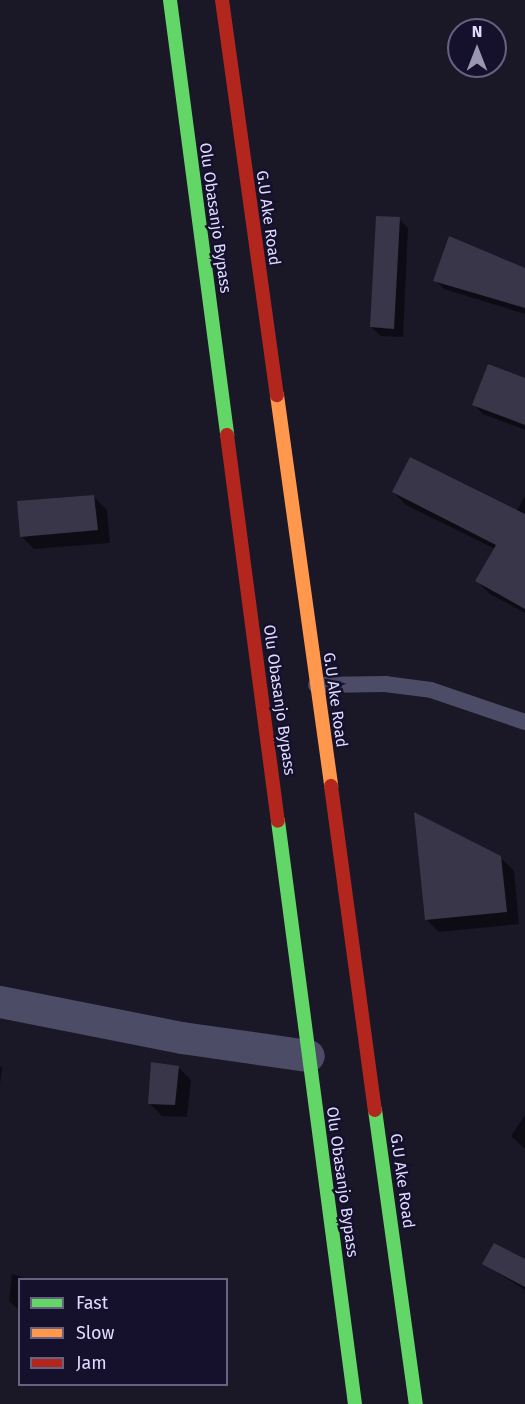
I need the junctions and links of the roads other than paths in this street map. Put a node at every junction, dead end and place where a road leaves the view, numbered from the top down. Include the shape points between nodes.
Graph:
1 (170, 0) edge
2 (222, 0) edge
3 (316, 685) junction
4 (525, 722) edge
5 (0, 1002) edge
6 (309, 1056) junction
7 (355, 1404) edge
8 (416, 1404) edge

1 - 6 main road, Olu Obasanjo Bypass
2 - 3 main road, G.U Ake Road
3 - 4 lane via 385,684 431,690
3 - 8 main road, G.U Ake Road
5 - 6 street via 182,1038
6 - 7 main road, Olu Obasanjo Bypass

